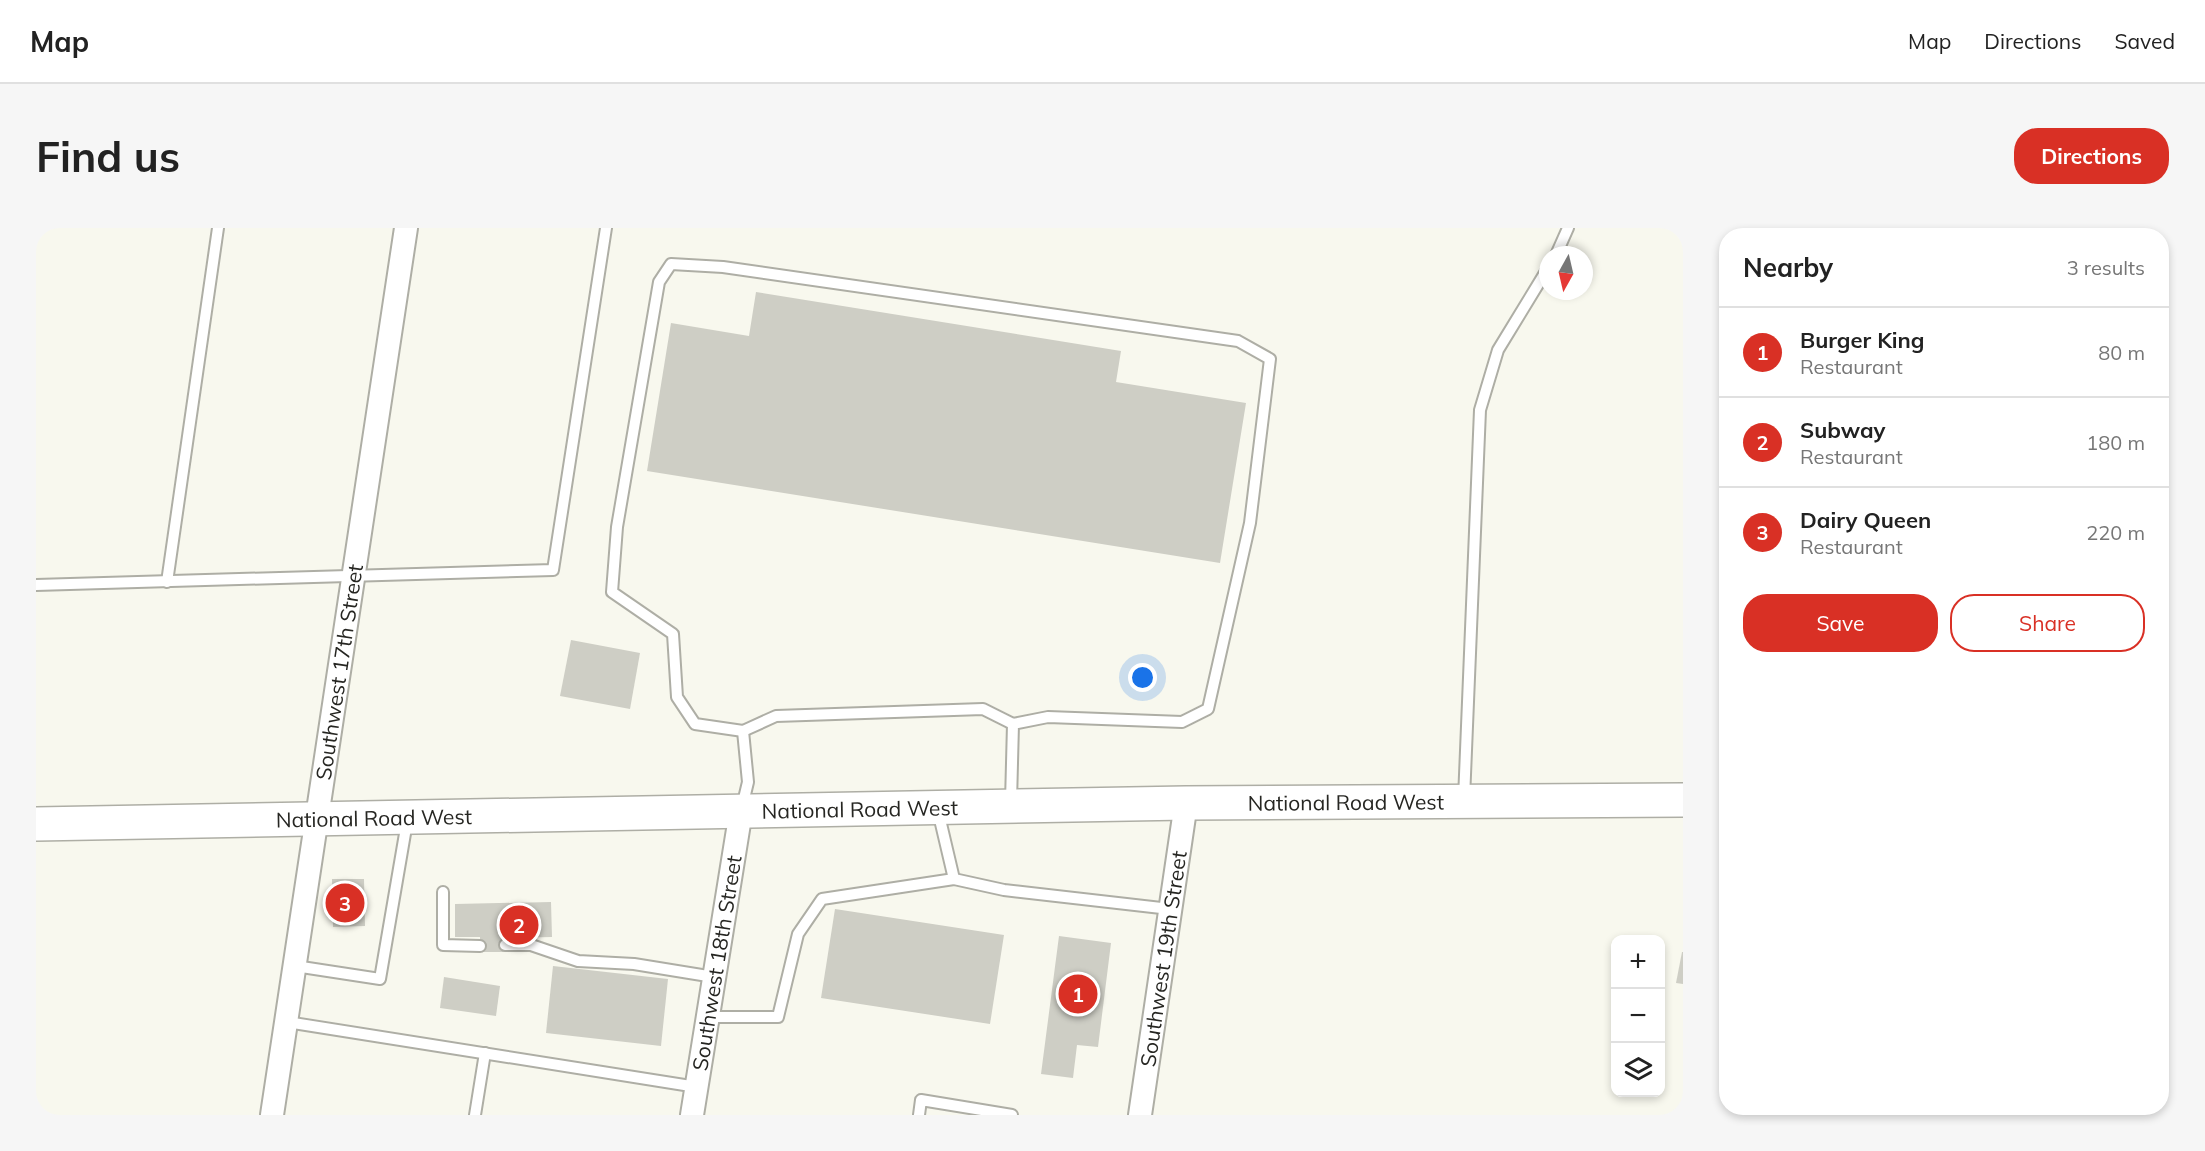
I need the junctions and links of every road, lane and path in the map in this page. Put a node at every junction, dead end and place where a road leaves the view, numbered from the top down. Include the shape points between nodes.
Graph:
1 (218, 228) edge
2 (406, 228) edge
3 (606, 228) edge
4 (1568, 228) edge
5 (1560, 246) edge
6 (1539, 283) edge
7 (354, 576) junction
8 (167, 582) junction
9 (36, 585) edge
10 (1012, 724) junction
11 (743, 731) junction
12 (1683, 800) edge
13 (1464, 801) junction
14 (1186, 802) junction
15 (1011, 806) junction
16 (937, 807) junction
17 (741, 811) junction
18 (408, 817) junction
19 (317, 819) junction
20 (36, 824) edge
21 (954, 879) junction
22 (443, 892) dead end
23 (1170, 909) junction
24 (505, 945) dead end
25 (480, 946) dead end
26 (295, 966) junction
27 (714, 977) junction
28 (708, 1017) junction
29 (287, 1022) junction
30 (485, 1053) junction
31 (697, 1087) junction
32 (272, 1115) edge
33 (476, 1115) edge
34 (692, 1115) edge
35 (919, 1115) edge
36 (1012, 1115) edge
37 (1140, 1115) edge

1 - 8 lane
2 - 7 street, Southwest 17th Street
3 - 7 lane via 553,570
4 - 5 lane
6 - 13 lane via 1498,350 1480,410
7 - 8 lane
7 - 19 street, Southwest 17th Street
8 - 9 lane
10 - 11 lane via 983,709 776,716
10 - 11 lane via 1048,717 1182,722 1208,709 1250,523 1270,359 1238,341 723,267 671,264 659,282 617,527 612,592 673,634 677,697 695,724
10 - 15 lane
11 - 17 lane via 748,783
12 - 13 main road, National Road West
13 - 14 main road, National Road West
14 - 15 main road, National Road West
14 - 23 street, Southwest 19th Street
15 - 16 main road, National Road West
16 - 17 main road, National Road West
16 - 21 lane
17 - 18 main road, National Road West
17 - 27 street, Southwest 18th Street
18 - 19 main road, National Road West
18 - 26 lane via 380,979
19 - 20 main road, National Road West
19 - 26 street, Southwest 17th Street
21 - 23 lane via 1004,890
21 - 28 lane via 822,899 798,934 778,1017
22 - 25 lane via 443,945
23 - 37 street, Southwest 19th Street
24 - 27 lane via 531,945 578,961 634,964
26 - 29 street, Southwest 17th Street
27 - 28 street, Southwest 18th Street
28 - 31 street, Southwest 18th Street
29 - 30 lane
29 - 32 street, Southwest 17th Street
30 - 31 lane
30 - 33 lane
31 - 34 street, Southwest 18th Street
35 - 36 lane via 921,1100

